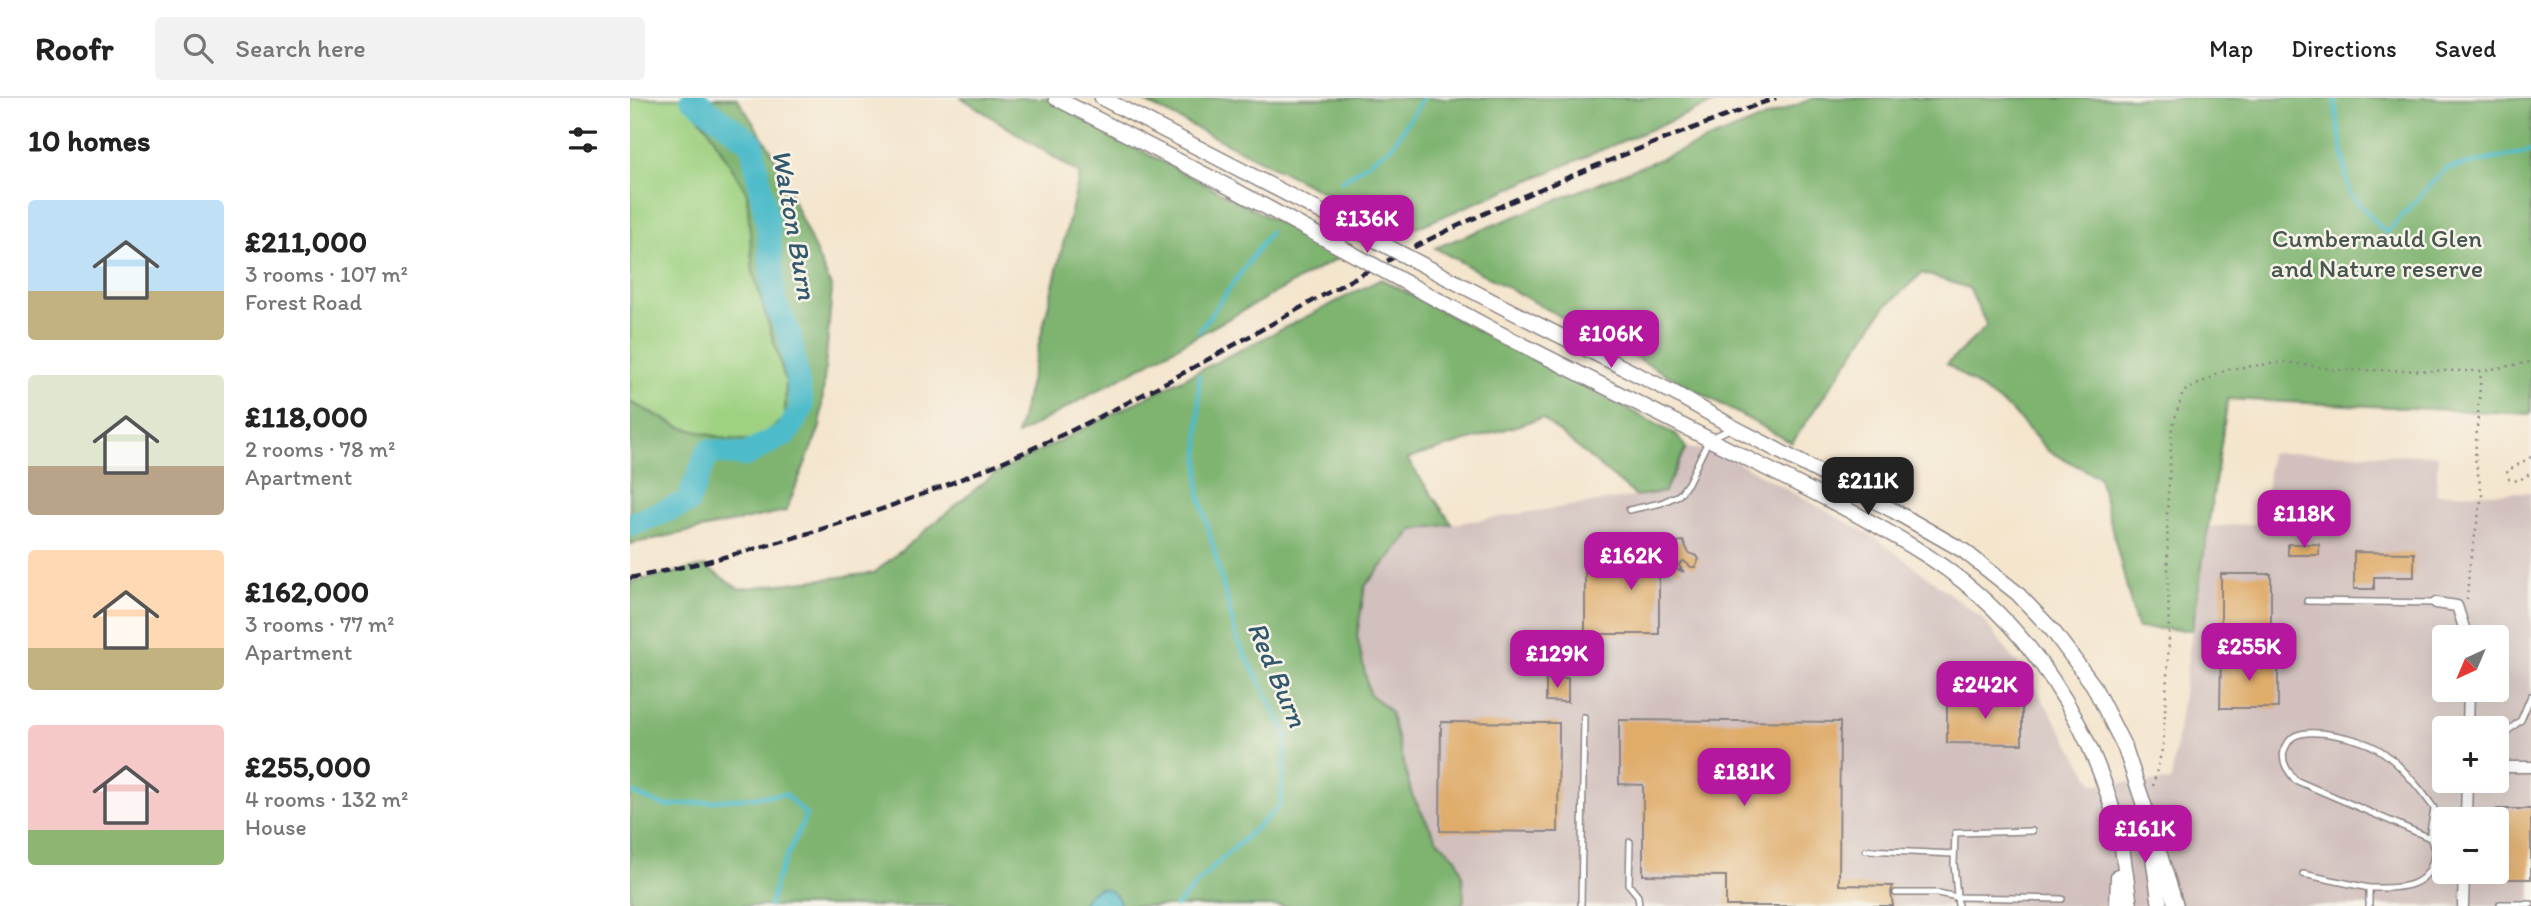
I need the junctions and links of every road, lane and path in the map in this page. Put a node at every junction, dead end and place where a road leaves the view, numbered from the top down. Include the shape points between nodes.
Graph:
1 (1056, 98) edge
2 (1102, 98) edge
3 (2531, 362) edge
4 (2481, 371) junction
5 (1733, 427) junction
6 (1709, 439) junction
7 (2531, 457) edge
8 (2531, 472) edge
9 (1629, 510) dead end
10 (2307, 601) dead end
11 (2467, 602) dead end
12 (2436, 603) joint
13 (2463, 625) edge
14 (2531, 696) edge
15 (1584, 716) dead end
16 (2509, 730) edge
17 (2509, 766) edge
18 (2531, 767) edge
19 (2152, 791) dead end
20 (2147, 814) junction
21 (2117, 828) junction
22 (2032, 831) dead end
23 (2430, 838) junction
24 (1630, 842) dead end
25 (1866, 849) dead end
26 (1954, 854) junction
27 (2303, 874) dead end
28 (2464, 884) edge
29 (2157, 886) junction
30 (2369, 888) junction
31 (1896, 893) dead end
32 (1957, 897) junction
33 (2062, 899) dead end
34 (2500, 904) dead end
35 (2531, 904) edge
36 (1581, 906) edge
37 (1639, 906) edge
38 (1958, 906) edge
39 (2117, 906) edge
40 (2130, 906) edge
41 (2154, 906) edge
42 (2160, 906) edge
43 (2176, 906) edge
44 (2369, 906) edge
45 (2463, 906) edge

1 - 6 street, bridge
2 - 5 street, bridge
3 - 4 path
4 - 11 path via 2475,458 2482,495
4 - 19 path via 2338,370 2286,362 2228,369 2183,392 2172,428 2167,514 2169,642 2163,746
5 - 6 lane
5 - 20 street via 1953,545 2017,593 2053,631 2093,685 2125,748
6 - 9 lane via 1679,495
6 - 21 street via 1865,519 1930,558 1994,607 2041,663 2081,725
7 - 8 path via 2507,471 2510,479 2518,481
10 - 12 lane
12 - 13 street via 2457,607
14 - 16 lane via 2521,720
15 - 36 lane
17 - 18 street
20 - 29 street
20 - 43 street
21 - 39 street
21 - 40 street
22 - 26 lane via 1955,833
23 - 23 lane via 2295,780 2283,755 2287,743 2294,736 2315,733 2380,749 2417,784 2434,808
23 - 30 lane via 2434,849 2428,874 2396,888
24 - 37 lane via 1629,885 1639,896
25 - 26 lane
26 - 32 lane
27 - 30 lane
28 - 45 street
29 - 41 street
29 - 42 street
30 - 44 lane
31 - 32 lane
32 - 33 lane
32 - 38 lane
34 - 35 lane

